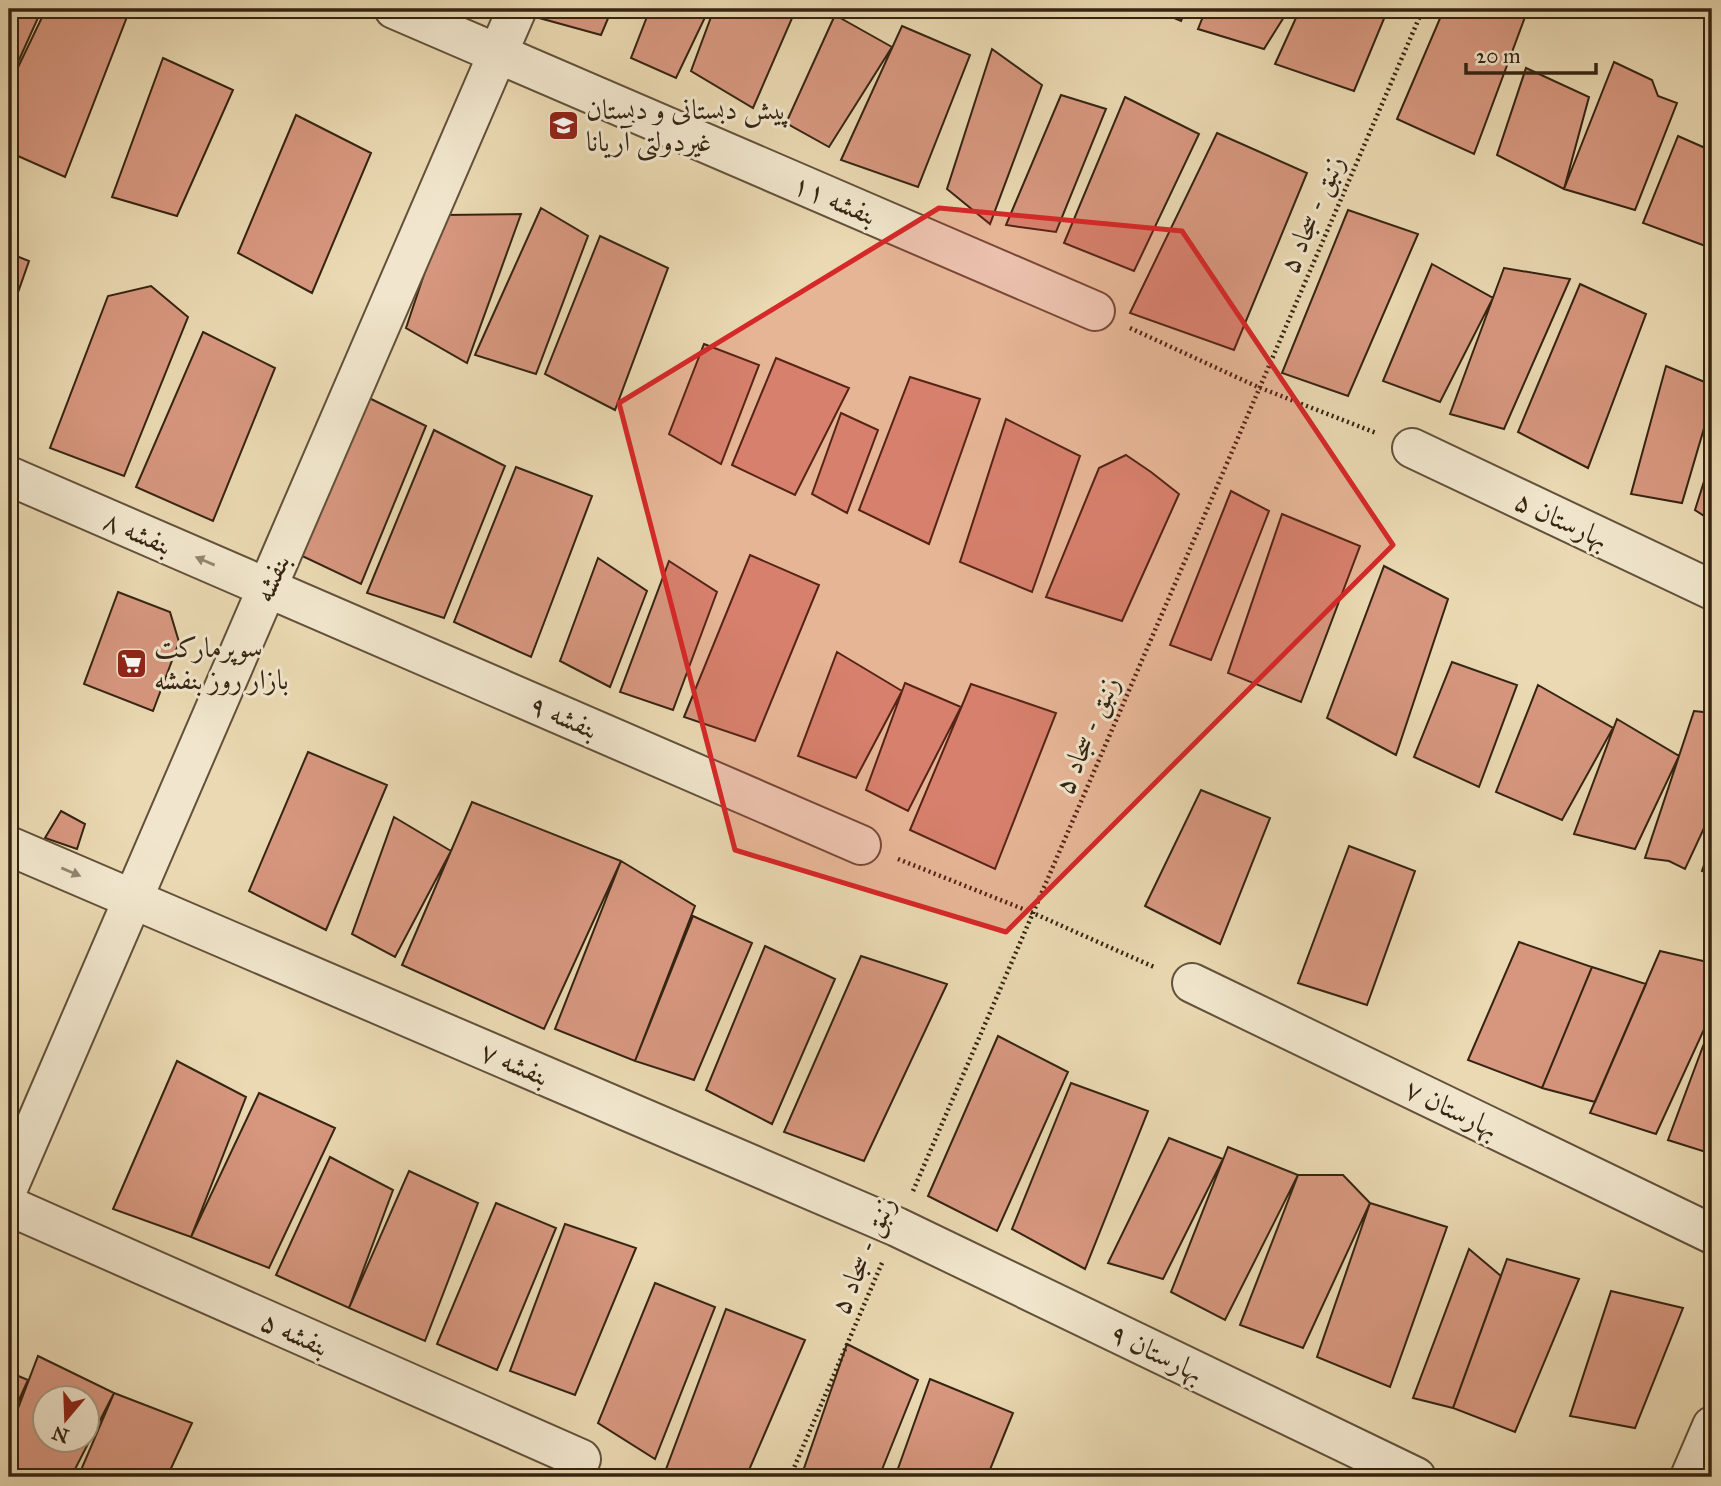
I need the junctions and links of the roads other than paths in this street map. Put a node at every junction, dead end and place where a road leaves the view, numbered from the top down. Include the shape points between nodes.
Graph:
1 (394, 9) edge
2 (517, 9) edge
3 (498, 53) junction
4 (1095, 311) road end
5 (1412, 448) road end
6 (9, 476) edge
7 (267, 588) junction
8 (1712, 590) edge
9 (861, 845) road end
10 (9, 846) edge
11 (132, 899) junction
12 (1192, 983) road end
13 (9, 1186) edge
14 (9, 1206) edge
15 (897, 1227) joint
16 (1712, 1234) edge
17 (1712, 1426) edge
18 (581, 1460) dead end
19 (1416, 1477) edge
20 (1690, 1477) edge

1 - 3 street, بنفشه ۱۱
2 - 3 street, بنفشه
3 - 4 street, بنفشه ۱۱
3 - 7 street, بنفشه
5 - 8 street, بهارستان ۵
7 -> 6 street, بنفشه ۸
7 - 9 street, بنفشه ۹
7 - 11 street, بنفشه
10 -> 11 street, بنفشه ۷
11 - 13 street, بنفشه
11 - 15 street, بنفشه ۷
12 - 16 street, بهارستان ۷
14 - 18 street, بنفشه ۵
15 - 19 street, بهارستان ۹
17 - 20 street

